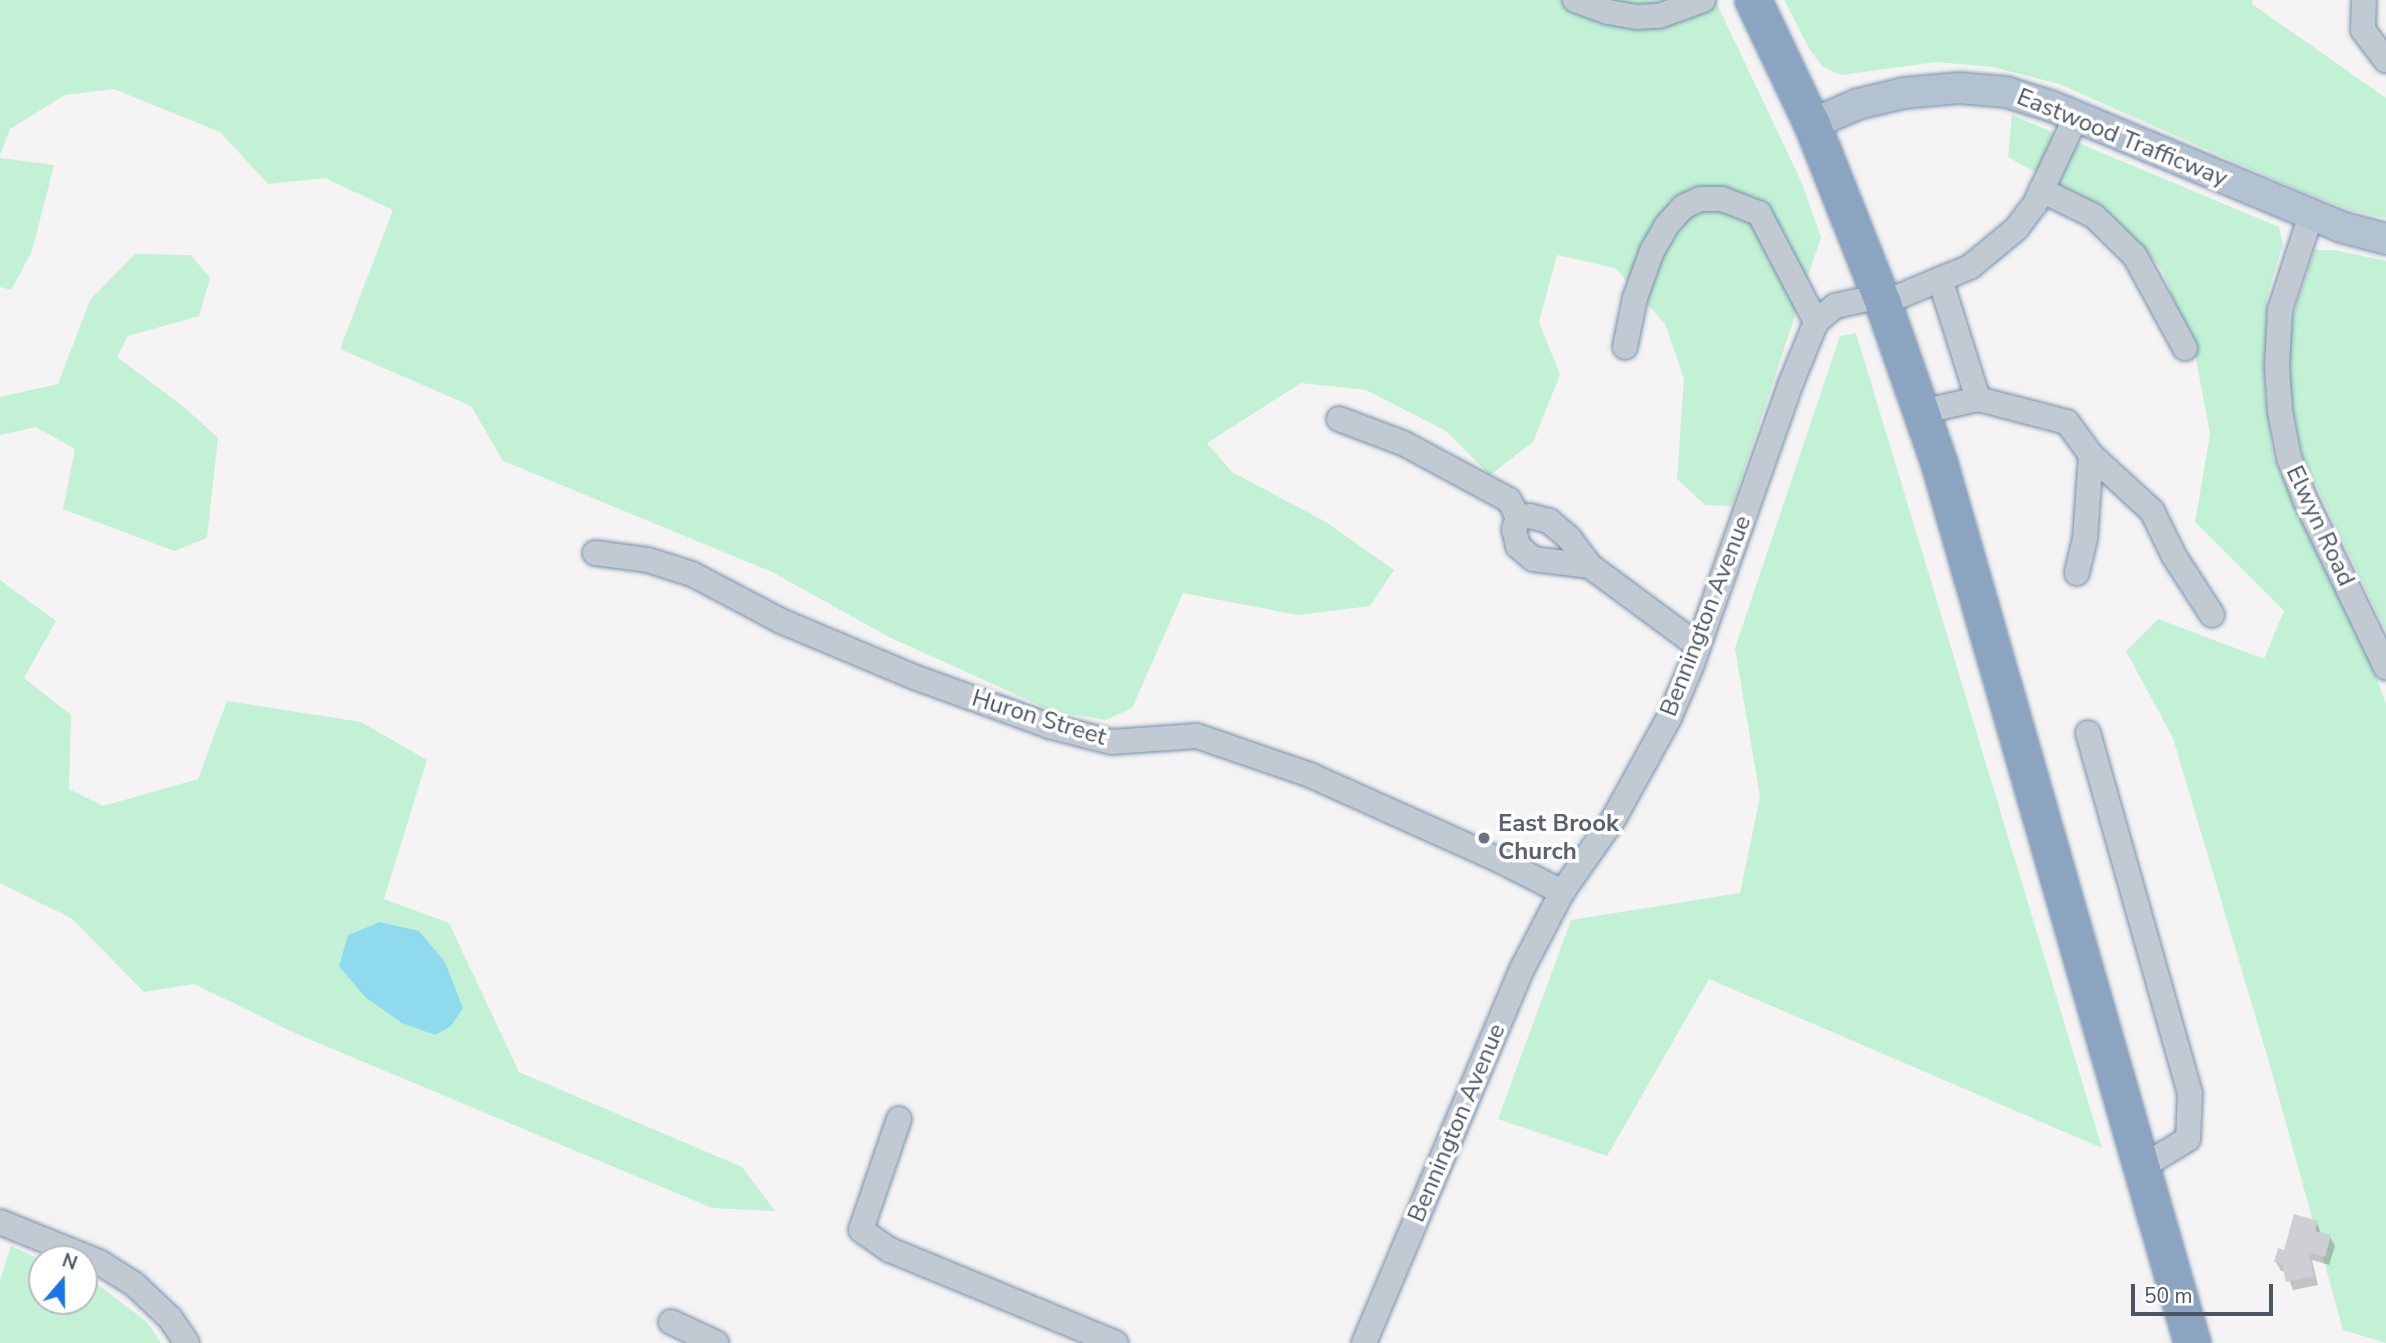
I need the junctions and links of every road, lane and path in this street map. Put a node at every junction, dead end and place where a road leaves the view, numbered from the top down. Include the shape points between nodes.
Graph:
1 (1575, 0) edge
2 (1703, 0) edge
3 (1753, 0) edge
4 (2364, 0) edge
5 (2386, 60) edge
6 (2076, 117) junction
7 (1812, 124) junction
8 (2041, 190) junction
9 (2311, 215) junction
10 (2386, 239) edge
11 (1940, 279) junction
12 (1882, 299) junction
13 (1816, 322) junction
14 (1625, 347) dead end
15 (2185, 348) dead end
16 (1978, 399) junction
17 (1921, 412) junction
18 (1339, 419) dead end
19 (2091, 455) junction
20 (1518, 519) junction
21 (595, 553) dead end
22 (1590, 566) junction
23 (2077, 573) dead end
24 (2213, 615) dead end
25 (1698, 646) junction
26 (2386, 667) edge
27 (2088, 733) dead end
28 (1562, 892) junction
29 (899, 1119) dead end
30 (2142, 1167) junction
31 (0, 1222) edge
32 (671, 1322) dead end
33 (187, 1343) edge
34 (716, 1343) edge
35 (1116, 1343) edge
36 (1364, 1343) edge
37 (2192, 1343) edge

1 - 2 street via 1637,18 1659,16
3 - 7 highway
4 - 5 street via 2363,30
6 - 7 main road, Eastwood Trafficway via 2006,92 1959,88 1904,93 1858,104
6 - 8 street
6 - 9 main road, Eastwood Trafficway
7 - 12 highway
8 - 11 street via 2016,229 1970,267
8 - 15 street via 2094,216 2135,256
9 - 10 main road, Eastwood Trafficway
9 - 26 street, Elwyn Road via 2280,310 2280,411 2289,458 2305,499
11 - 12 street
11 - 16 street
12 - 13 street via 1835,306
12 - 17 highway
13 - 14 street via 1759,213 1722,199 1700,199 1683,207 1653,251 1634,298
13 - 25 street, Bennington Avenue
16 - 17 street
16 - 19 street via 2067,422
17 - 30 highway
18 - 20 street via 1403,443 1508,500
19 - 23 street via 2085,538
19 - 24 street via 2152,511
20 - 22 street via 1530,516 1549,521
20 - 22 street via 1514,529 1518,546 1533,559
21 - 28 street, Huron Street via 648,560 692,574 780,621 1049,726 1112,742 1197,736 1311,775
22 - 25 street
25 - 28 street, Bennington Avenue via 1669,718 1614,818
27 - 30 street via 2190,1093 2188,1139
28 - 36 street, Bennington Avenue via 1522,969
29 - 35 street via 861,1230 890,1251
30 - 37 highway
31 - 33 street via 99,1262 134,1284 170,1318
32 - 34 street

